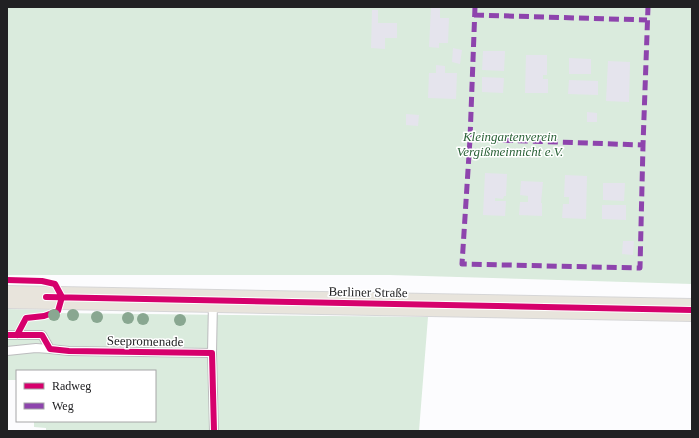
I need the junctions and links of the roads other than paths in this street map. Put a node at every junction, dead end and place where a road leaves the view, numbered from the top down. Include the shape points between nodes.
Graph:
1 (7, 297) edge
2 (212, 300) junction
3 (692, 310) edge
4 (7, 335) edge
5 (50, 350) junction
6 (7, 351) edge
7 (212, 353) junction
8 (214, 431) edge

1 - 2 main road, Berliner Straße
2 - 3 main road, Berliner Straße
2 - 7 lane
4 - 5 lane via 42,335
5 - 6 lane, Seepromenade via 36,348
5 - 7 lane, Seepromenade
7 - 8 lane

